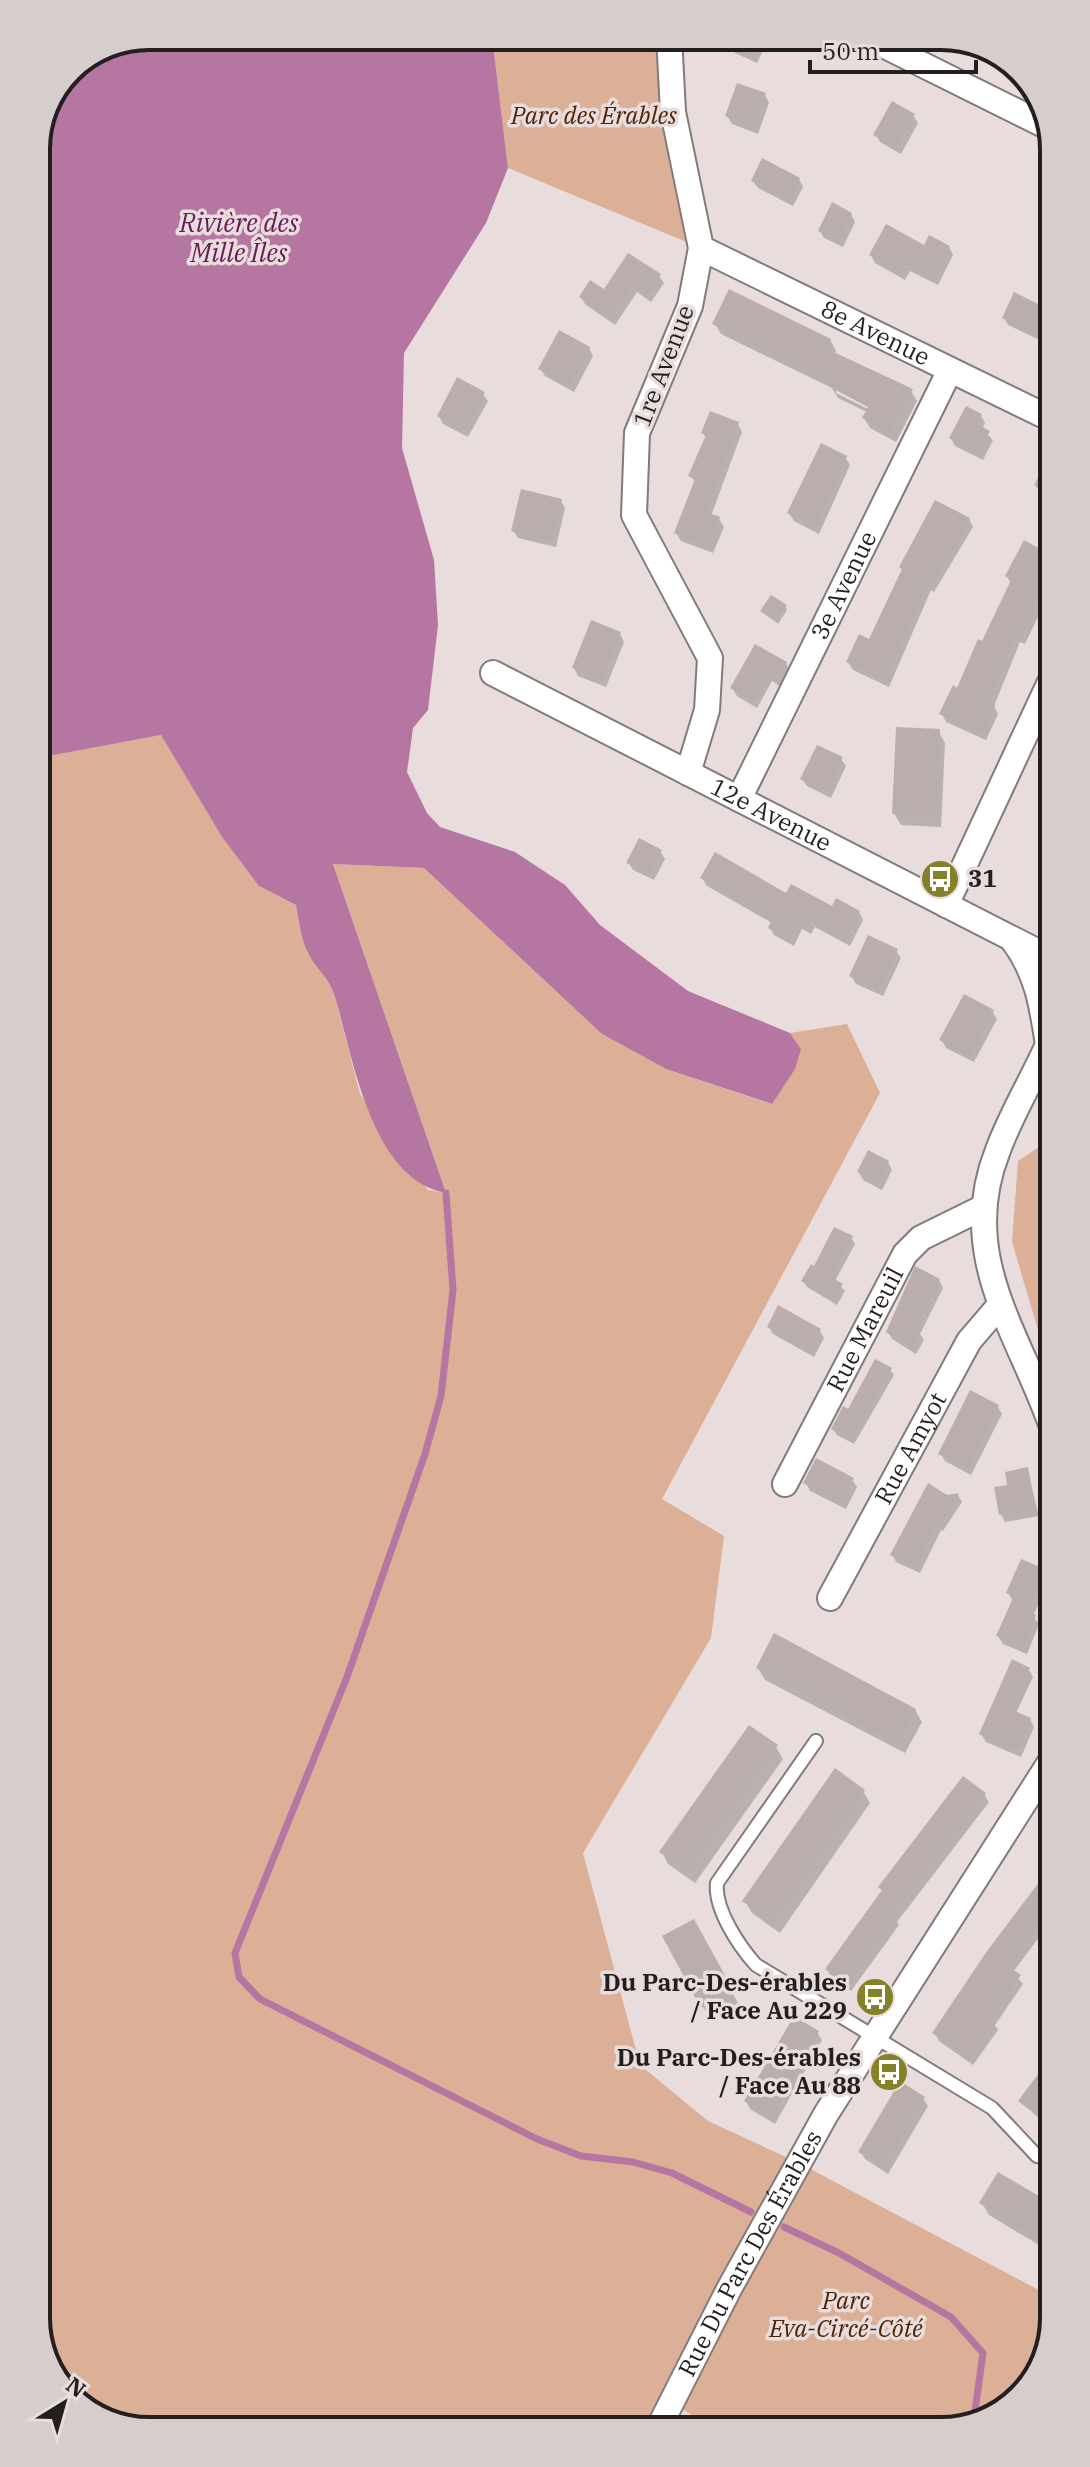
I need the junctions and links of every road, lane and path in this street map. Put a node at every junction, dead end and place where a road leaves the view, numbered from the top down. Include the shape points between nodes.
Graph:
1 (670, 50) edge
2 (893, 50) edge
3 (1036, 121) edge
4 (701, 248) junction
5 (950, 370) junction
6 (1040, 414) edge
7 (493, 673) dead end
8 (1040, 703) edge
9 (688, 773) junction
10 (739, 799) junction
11 (946, 905) junction
12 (1012, 938) junction
13 (1040, 953) edge
14 (1040, 988) edge
15 (1040, 1063) edge
16 (982, 1208) junction
17 (999, 1306) junction
18 (1040, 1395) edge
19 (785, 1484) dead end
20 (830, 1598) dead end
21 (816, 1741) dead end
22 (1040, 1778) edge
23 (874, 2040) junction
24 (1040, 2156) edge
25 (664, 2417) edge

1 - 4 street, 1re Avenue via 673,112
2 - 3 street
4 - 5 street, 8e Avenue
4 - 9 street, 1re Avenue via 690,306 637,433 634,515 710,658 707,710
5 - 6 street, 8e Avenue
5 - 10 street, 3e Avenue
7 - 9 street, 12e Avenue
8 - 11 street
9 - 10 street, 12e Avenue
10 - 11 street, 12e Avenue
11 - 12 street, 12e Avenue
12 - 13 street, 12e Avenue
12 - 14 street
15 - 16 street via 997,1151
16 - 17 street via 987,1261
16 - 19 street, Rue Mareuil via 921,1238 905,1254
17 - 18 street
17 - 20 street, Rue Amyot via 969,1341
21 - 23 lane via 717,1883 716,1894 756,1965
22 - 23 street, Rue Du Parc Des Érables
23 - 24 lane via 992,2108 1025,2147
23 - 25 street, Rue Du Parc Des Érables via 826,2114

